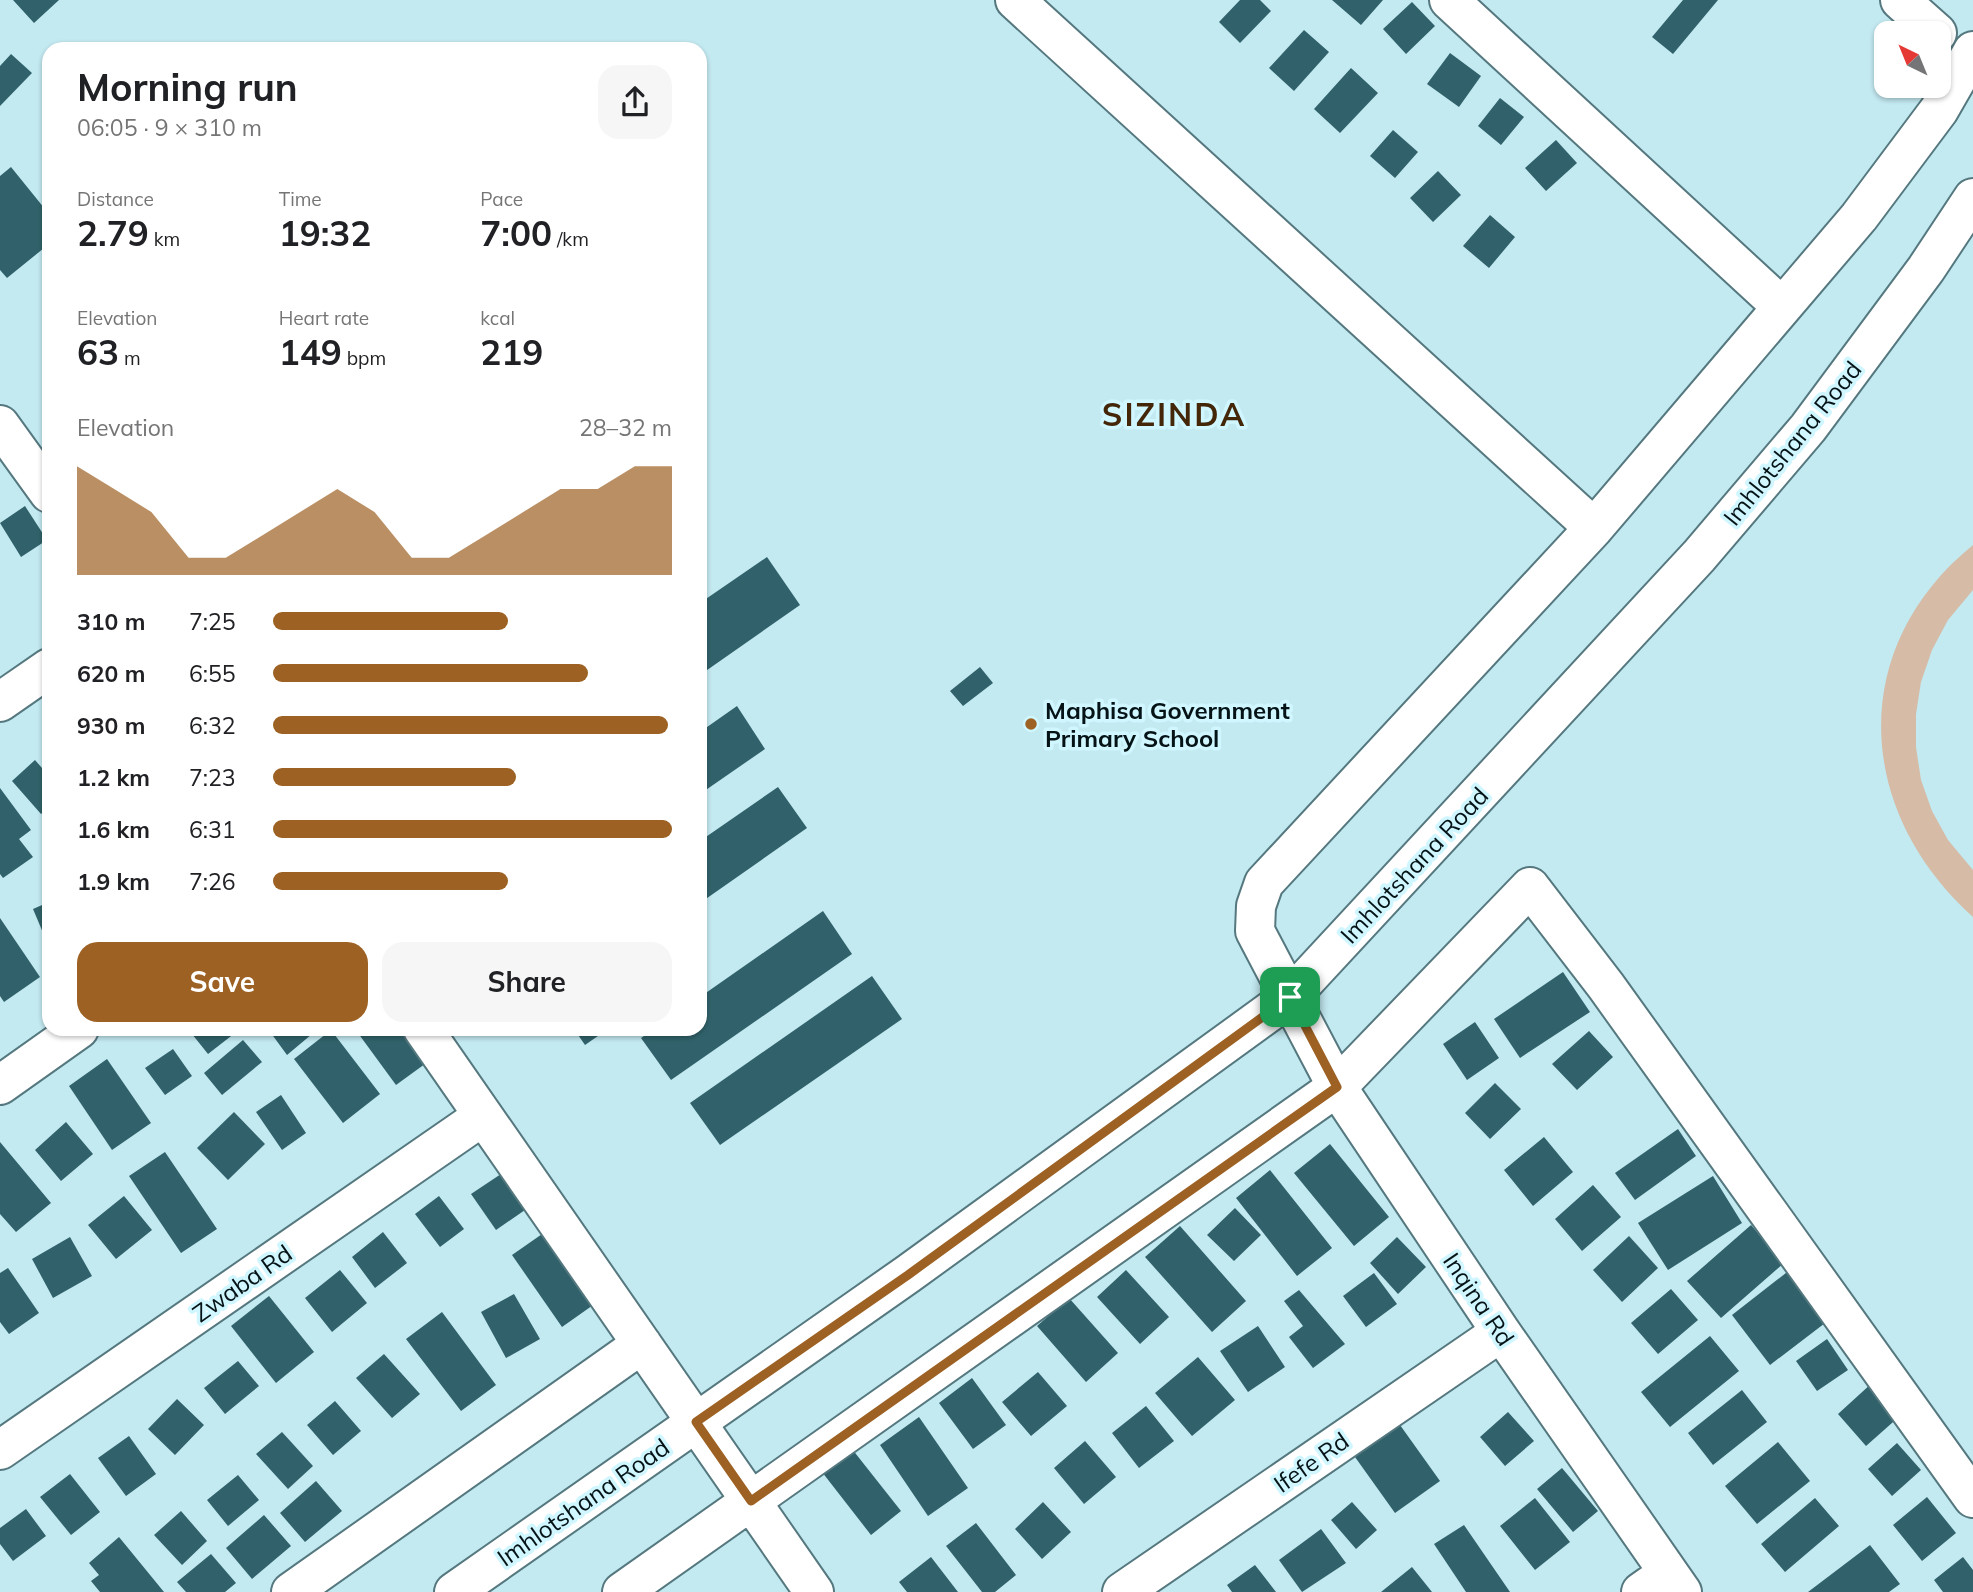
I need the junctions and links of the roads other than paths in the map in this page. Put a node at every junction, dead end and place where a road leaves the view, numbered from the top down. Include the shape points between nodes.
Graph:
1 (1015, 0) edge
2 (1449, 0) edge
3 (1900, 0) edge
4 (1923, 21) edge
5 (1951, 43) edge
6 (1970, 56) edge
7 (1973, 198) edge
8 (1781, 306) junction
9 (0, 425) edge
10 (42, 483) edge
11 (1594, 528) junction
12 (42, 673) edge
13 (0, 702) edge
14 (1290, 997) junction
15 (69, 1036) edge
16 (428, 1036) edge
17 (0, 1085) edge
18 (1337, 1087) junction
19 (483, 1116) junction
20 (1501, 1332) junction
21 (642, 1344) junction
22 (696, 1422) junction
23 (0, 1450) edge
24 (1973, 1497) edge
25 (751, 1501) junction
26 (1664, 1586) edge
27 (291, 1592) edge
28 (454, 1592) edge
29 (622, 1592) edge
30 (814, 1592) edge
31 (1122, 1592) edge

1 - 11 street
2 - 8 street
3 - 4 street
5 - 6 street
6 - 8 street, Inqina Rd via 1899,166
7 - 14 street, Imhlotshana Road via 1926,270 1808,428 1699,556
8 - 11 street, Inqina Rd
9 - 10 street
11 - 14 street, Inqina Rd via 1264,883 1256,906 1255,931
12 - 13 street
14 - 18 street, Inqina Rd
14 - 22 street, Imhlotshana Road via 908,1275
15 - 17 street
16 - 19 street
18 - 20 street, Inqina Rd
18 - 24 street via 1530,887
18 - 25 street
19 - 21 street
19 - 23 street, Zwaba Rd
20 - 26 street, Inqina Rd
20 - 31 street, Ifefe Rd
21 - 22 street
21 - 27 street
22 - 25 street
22 - 28 street, Imhlotshana Road
25 - 29 street
25 - 30 street

